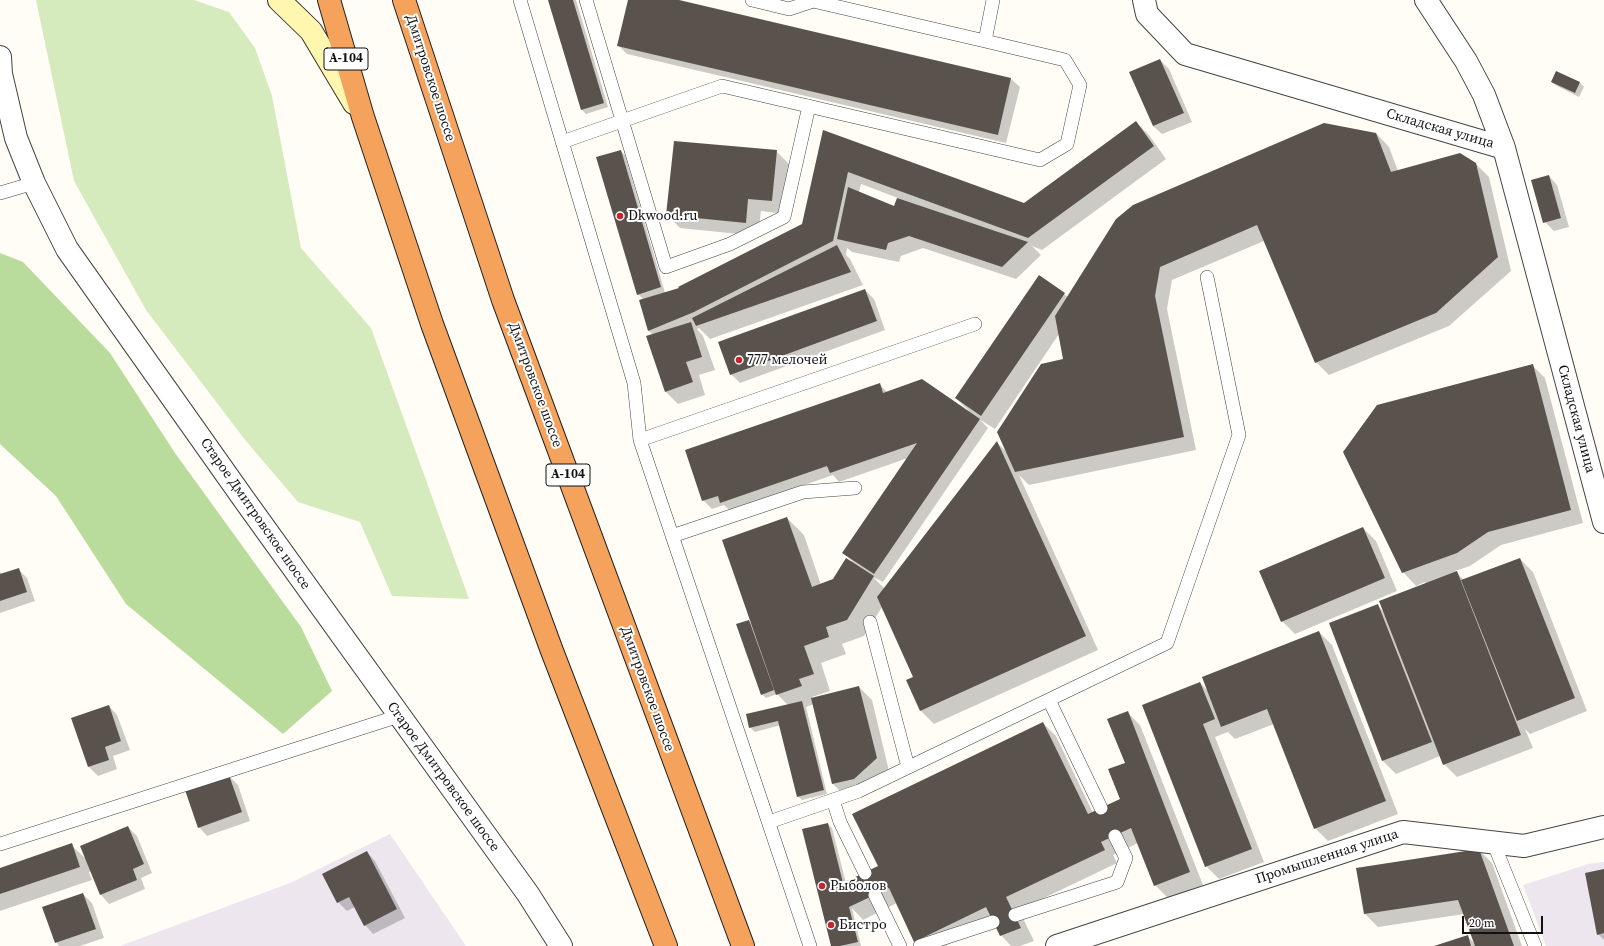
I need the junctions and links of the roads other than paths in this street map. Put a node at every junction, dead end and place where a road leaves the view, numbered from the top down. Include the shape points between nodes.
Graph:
1 (279, 0) edge
2 (329, 0) edge
3 (404, 0) edge
4 (520, 0) edge
5 (586, 0) edge
6 (752, 0) edge
7 (993, 0) edge
8 (1144, 0) edge
9 (1426, 0) edge
10 (985, 41) junction
11 (0, 57) edge
12 (809, 106) junction
13 (362, 117) junction
14 (622, 120) junction
15 (562, 142) junction
16 (1504, 148) junction
17 (34, 183) junction
18 (0, 193) edge
19 (1207, 277) dead end
20 (975, 324) dead end
21 (640, 440) junction
22 (855, 488) dead end
23 (1604, 522) edge
24 (672, 536) junction
25 (870, 622) dead end
26 (1049, 700) junction
27 (399, 716) junction
28 (908, 768) junction
29 (833, 800) junction
30 (1101, 808) dead end
31 (769, 822) junction
32 (1603, 824) edge
33 (1115, 836) dead end
34 (1493, 842) junction
35 (0, 844) edge
36 (865, 872) dead end
37 (875, 894) dead end
38 (1015, 915) dead end
39 (993, 922) dead end
40 (561, 946) edge
41 (666, 946) edge
42 (743, 946) edge
43 (810, 946) edge
44 (900, 946) edge
45 (920, 946) edge
46 (1057, 946) edge
47 (1535, 946) edge

1 - 13 main road, А-104 via 311,31
2 - 13 highway, А-104
3 - 42 highway, Дмитровское шоссе / А-104 via 503,300
4 - 15 lane
5 - 14 lane
6 - 10 lane via 789,9 813,1
7 - 10 lane
8 - 16 street, Складская улица via 1147,14 1185,54
9 - 16 street via 1466,61 1484,95
10 - 12 lane via 1065,60 1080,85 1067,144 1040,160
11 - 17 street, Старое Дмитровское шоссе via 1,74 16,138
12 - 14 lane via 722,86
12 - 14 lane via 784,217 730,244 666,267
13 - 41 highway, А-104 via 437,339 549,643
14 - 15 lane
15 - 21 lane via 634,383
16 - 23 street, Складская улица
17 - 18 lane
17 - 27 street, Старое Дмитровское шоссе via 67,249
19 - 26 lane via 1239,435 1167,643
20 - 21 lane
21 - 24 lane
22 - 24 lane via 803,492
24 - 31 lane
25 - 28 lane
26 - 28 lane
26 - 30 lane
27 - 35 lane
27 - 40 street, Старое Дмитровское шоссе via 528,894
28 - 29 lane
29 - 31 lane
29 - 36 lane via 840,822
31 - 43 lane
32 - 34 street, Промышленная улица via 1524,846
33 - 38 lane via 1126,858 1118,882
34 - 46 street, Промышленная улица via 1403,832
34 - 47 lane
37 - 44 lane
39 - 45 lane

